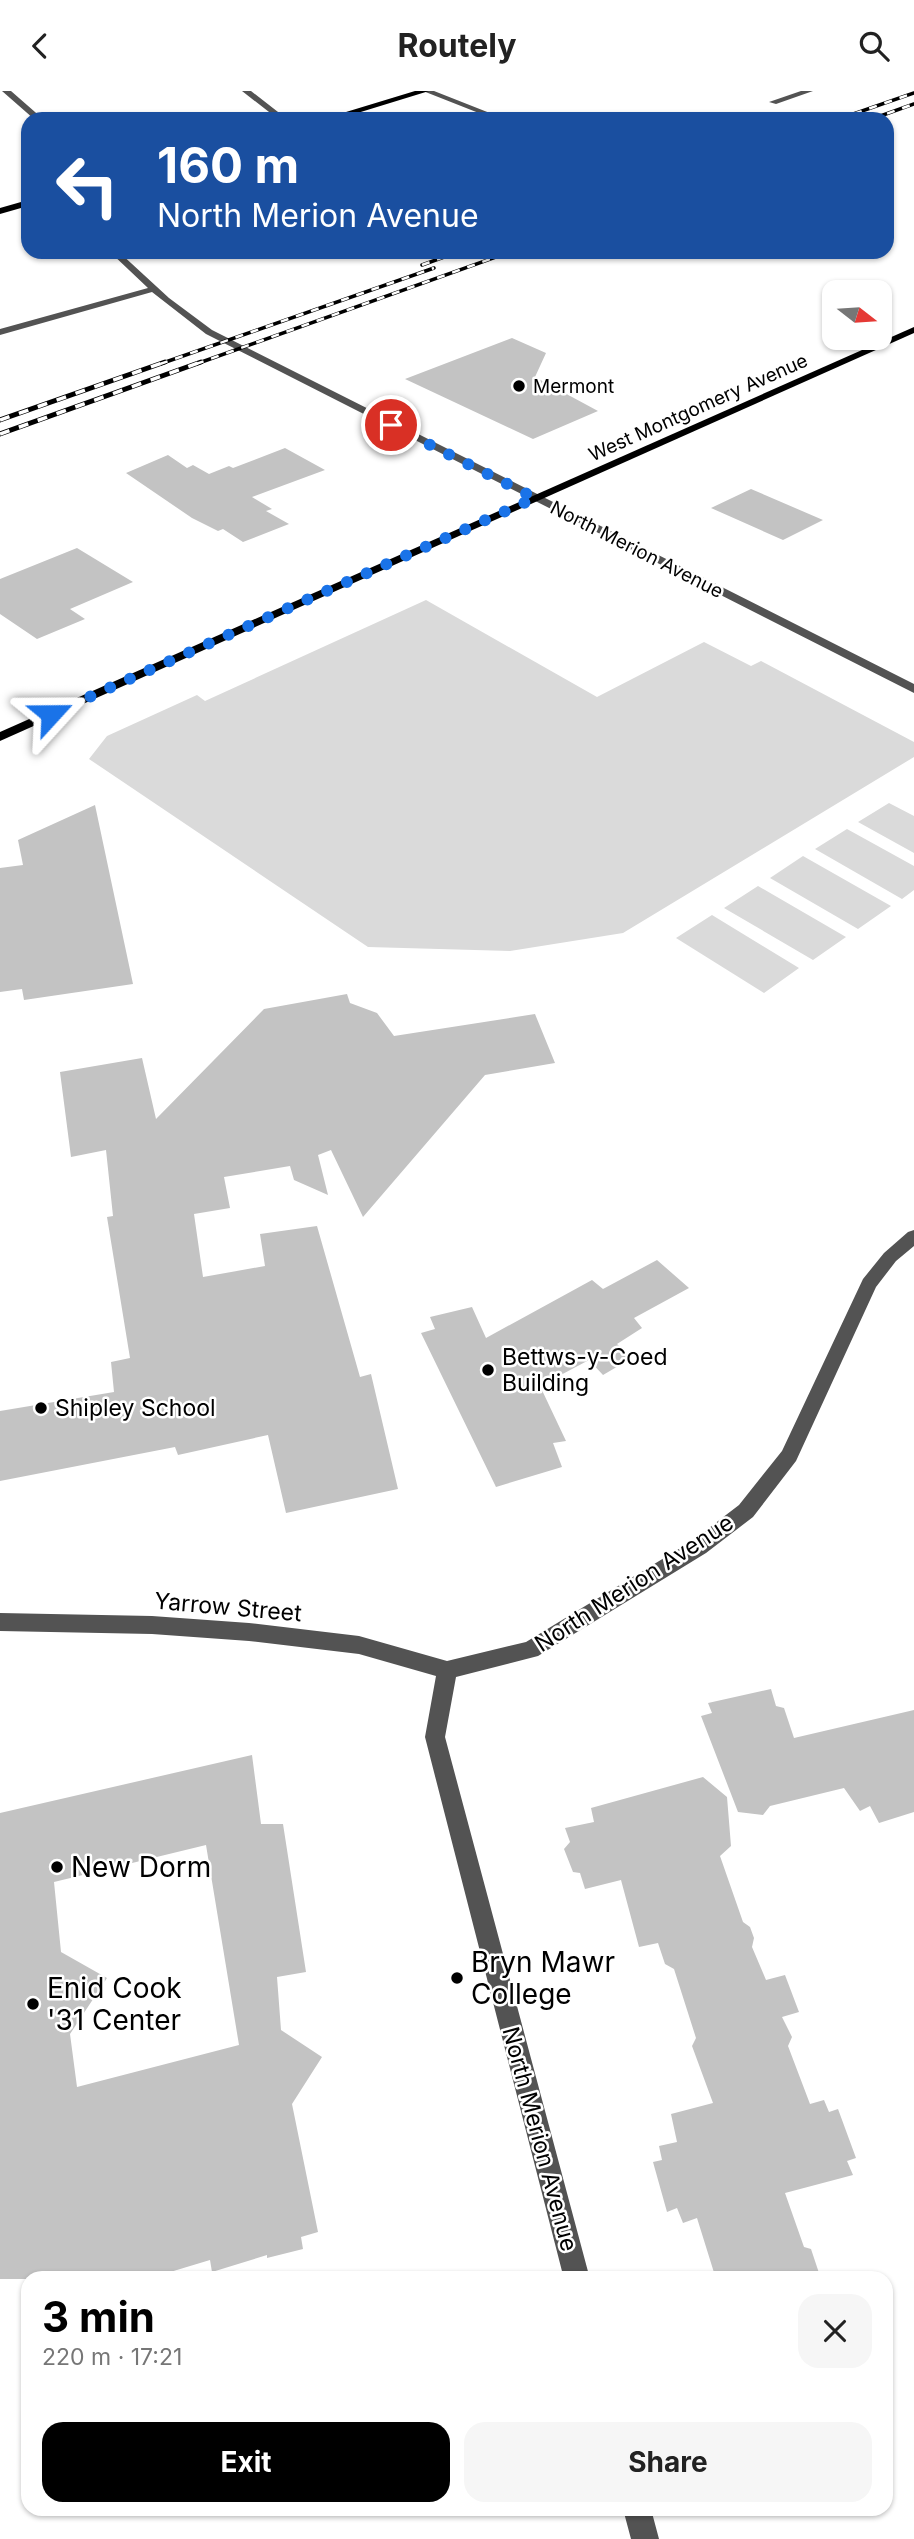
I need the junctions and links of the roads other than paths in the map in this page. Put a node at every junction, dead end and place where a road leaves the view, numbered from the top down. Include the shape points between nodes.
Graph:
1 (6, 91) edge
2 (246, 91) edge
3 (426, 91) edge
4 (809, 91) edge
5 (773, 103) dead end
6 (31, 112) edge
7 (274, 112) edge
8 (352, 112) edge
9 (482, 112) edge
10 (21, 205) edge
11 (0, 211) edge
12 (122, 259) edge
13 (154, 289) junction
14 (914, 330) edge
15 (0, 332) edge
16 (535, 498) junction
17 (914, 689) edge
18 (0, 737) edge
19 (914, 1236) edge
20 (0, 1622) edge
21 (447, 1670) junction
22 (575, 2271) edge
23 (640, 2516) edge
24 (645, 2539) edge

1 - 6 street
2 - 7 street
3 - 8 highway
3 - 9 street
4 - 5 street
10 - 11 highway
12 - 13 street, North Merion Avenue
13 - 15 street
13 - 16 street, North Merion Avenue via 209,332
14 - 16 main road, West Montgomery Avenue
16 - 17 street, North Merion Avenue
16 - 18 main road, West Montgomery Avenue
19 - 21 street, North Merion Avenue via 869,1284 789,1456 746,1511 699,1547 531,1650
20 - 21 street, Yarrow Street via 140,1624 249,1632 359,1645
21 - 22 street, North Merion Avenue via 435,1737
23 - 24 street

